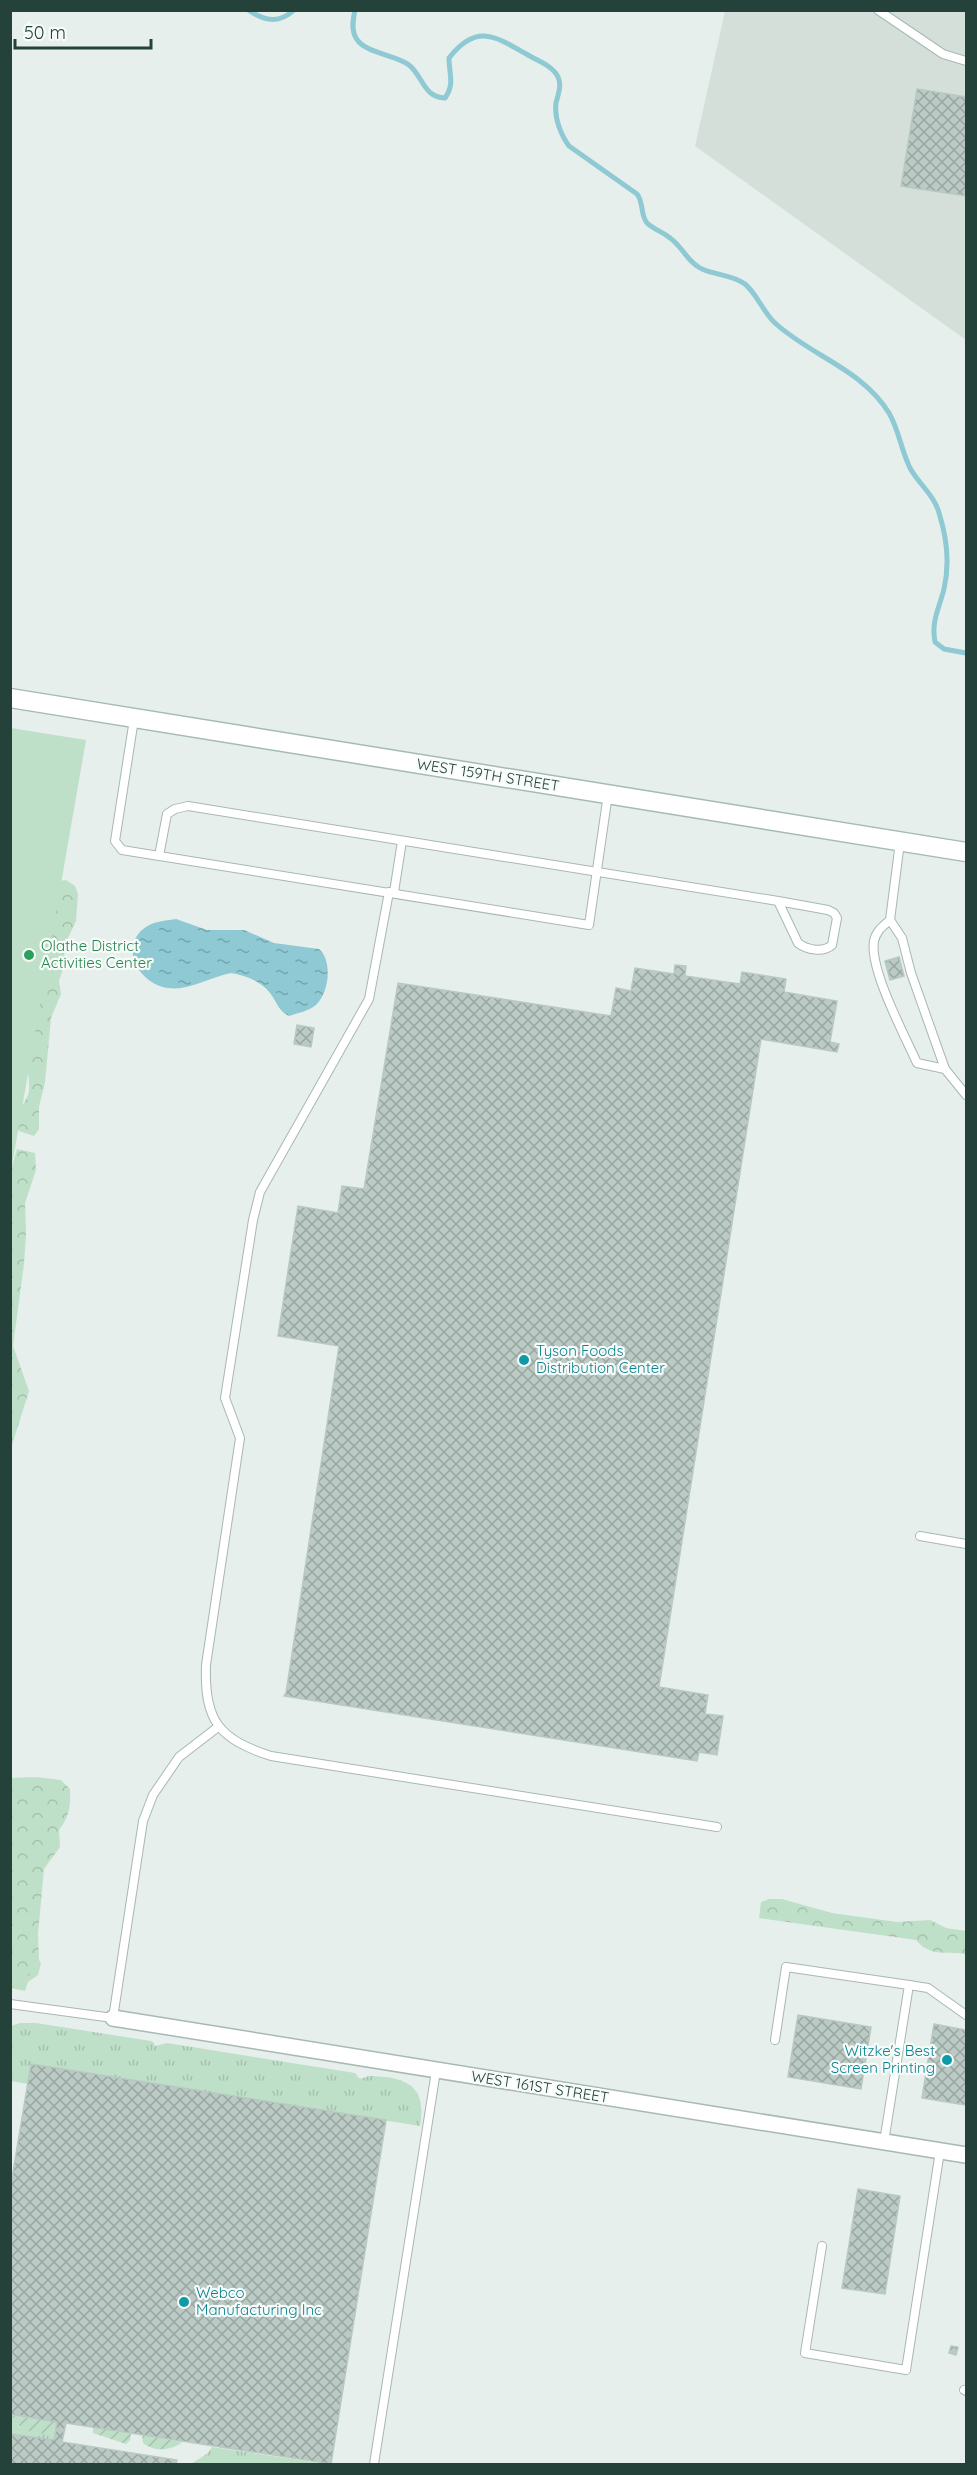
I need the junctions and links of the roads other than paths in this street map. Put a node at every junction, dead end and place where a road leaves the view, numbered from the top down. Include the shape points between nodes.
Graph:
1 (878, 10) edge
2 (966, 61) edge
3 (10, 698) edge
4 (134, 718) junction
5 (608, 794) junction
6 (402, 841) junction
7 (900, 841) junction
8 (966, 852) edge
9 (159, 856) junction
10 (597, 872) junction
11 (392, 892) junction
12 (778, 902) junction
13 (890, 920) junction
14 (945, 1069) junction
15 (966, 1095) edge
16 (920, 1536) dead end
17 (966, 1544) edge
18 (218, 1727) junction
19 (717, 1827) dead end
20 (909, 1985) junction
21 (10, 2004) edge
22 (966, 2014) edge
23 (113, 2018) junction
24 (775, 2040) dead end
25 (436, 2071) junction
26 (884, 2142) junction
27 (940, 2151) junction
28 (966, 2155) edge
29 (822, 2246) dead end
30 (374, 2464) edge

1 - 2 lane via 943,54
3 - 4 street, WEST 159TH STREET
4 - 5 street, WEST 159TH STREET
4 - 9 lane via 115,841 122,849
5 - 7 street, WEST 159TH STREET
5 - 10 lane
6 - 9 lane via 188,806 167,814
6 - 10 lane
6 - 11 lane
7 - 8 street, WEST 159TH STREET
7 - 13 lane
9 - 11 lane
10 - 11 lane via 590,925
10 - 12 lane
11 - 18 lane via 369,999 260,1192 253,1220 225,1398 240,1438 206,1665 209,1710
12 - 12 lane via 798,943 823,950 832,945 837,918 834,913
13 - 14 lane via 902,938
13 - 14 lane via 873,943 880,982 916,1063
14 - 15 lane
16 - 17 lane
18 - 19 lane via 243,1747 271,1756
18 - 23 lane via 179,1757 147,1812
20 - 22 lane via 928,1988
20 - 24 lane via 786,1967
20 - 26 lane
21 - 23 lane
23 - 25 street, WEST 161ST STREET
25 - 26 street, WEST 161ST STREET
25 - 30 lane
26 - 27 street, WEST 161ST STREET
27 - 28 street, WEST 161ST STREET
27 - 29 lane via 906,2370 805,2354

